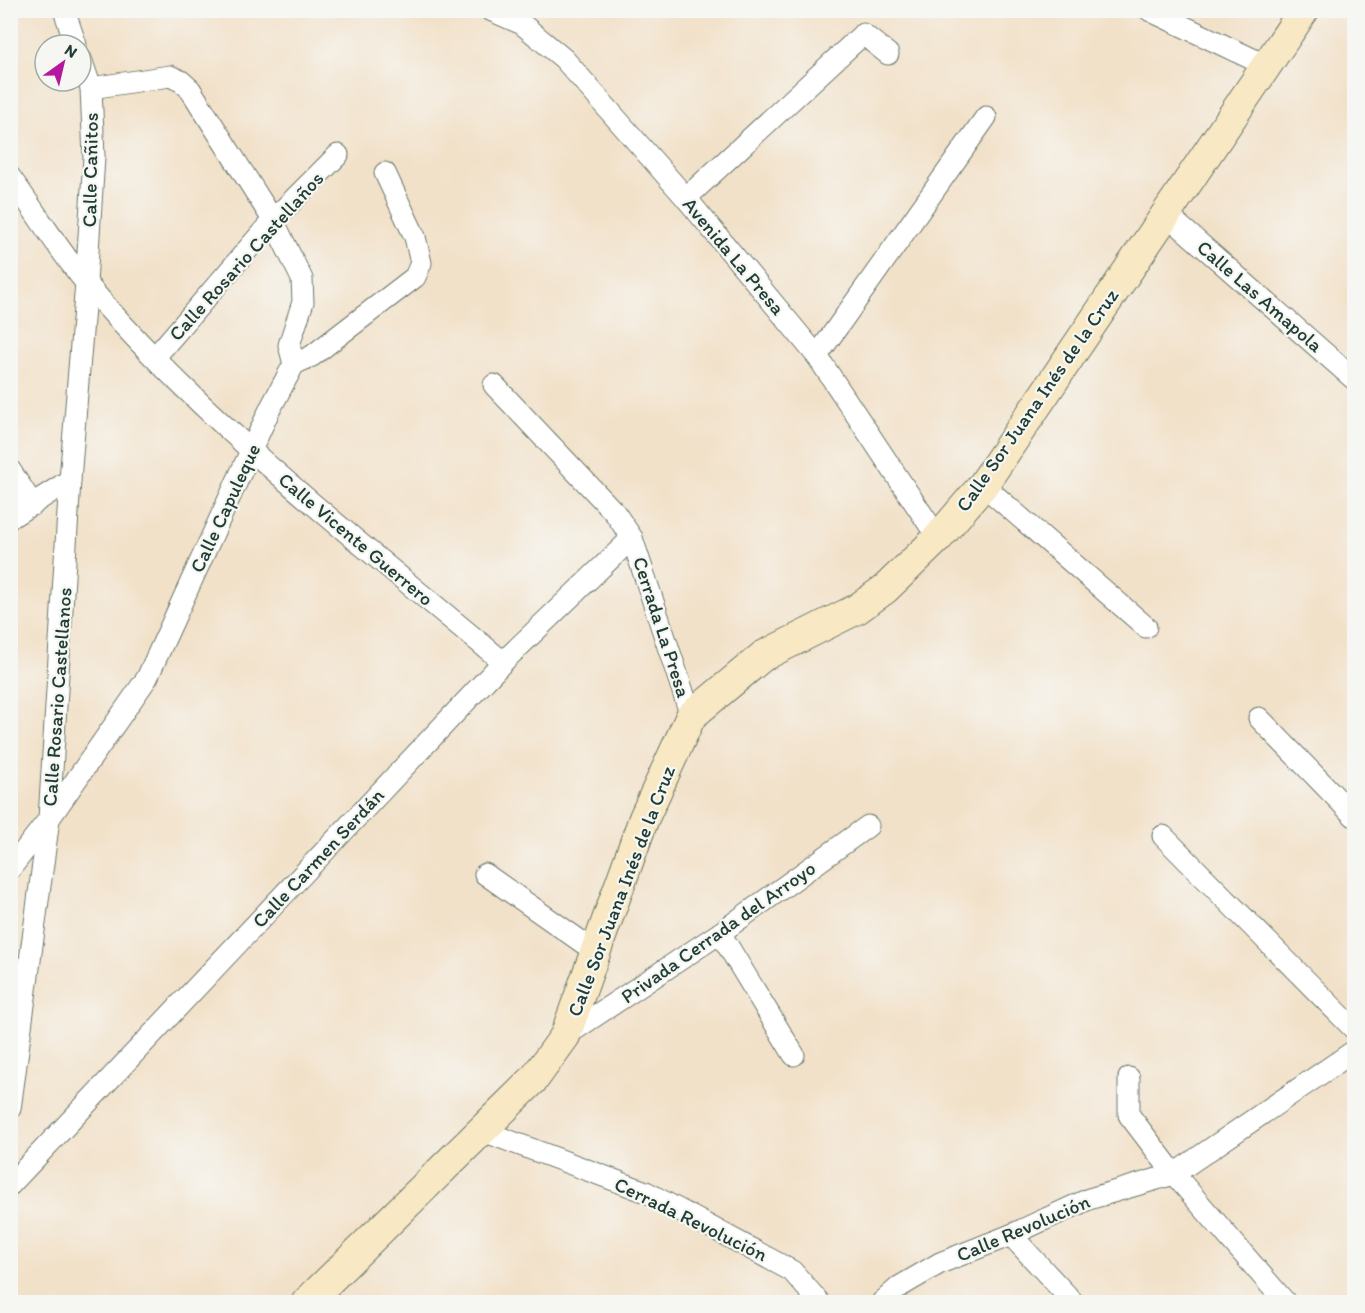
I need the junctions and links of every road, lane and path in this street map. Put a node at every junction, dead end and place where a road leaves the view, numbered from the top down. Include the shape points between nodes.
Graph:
1 (64, 10) edge
2 (490, 10) edge
3 (1149, 10) edge
4 (1304, 10) edge
5 (72, 33) edge
6 (888, 54) dead end
7 (1266, 64) junction
8 (93, 88) edge
9 (91, 93) edge
10 (986, 117) dead end
11 (338, 155) dead end
12 (385, 173) dead end
13 (10, 177) edge
14 (687, 198) junction
15 (1165, 213) junction
16 (273, 220) junction
17 (86, 283) junction
18 (817, 356) junction
19 (155, 357) junction
20 (294, 364) junction
21 (1352, 372) edge
22 (494, 385) dead end
23 (251, 451) junction
24 (10, 470) edge
25 (70, 480) junction
26 (982, 485) junction
27 (33, 505) junction
28 (10, 518) edge
29 (632, 538) junction
30 (938, 538) junction
31 (1146, 627) dead end
32 (503, 662) junction
33 (691, 716) junction
34 (1259, 718) dead end
35 (1354, 816) edge
36 (49, 819) junction
37 (868, 826) dead end
38 (1163, 836) dead end
39 (10, 869) edge
40 (485, 874) dead end
41 (720, 933) junction
42 (596, 952) junction
43 (1354, 1029) edge
44 (566, 1036) junction
45 (1354, 1051) edge
46 (794, 1055) dead end
47 (1129, 1078) dead end
48 (10, 1109) edge
49 (483, 1131) junction
50 (1174, 1174) junction
51 (10, 1185) edge
52 (1011, 1235) junction
53 (307, 1302) edge
54 (819, 1302) edge
55 (882, 1302) edge
56 (1073, 1302) edge
57 (1285, 1302) edge

1 - 5 street
2 - 14 street, Avenida La Presa via 522,24 564,59
3 - 7 street
4 - 7 street, Calle Sor Juana Inés de la Cruz
6 - 14 street via 862,34
7 - 15 street, Calle Sor Juana Inés de la Cruz
8 - 16 street via 170,76 181,81 190,89
9 - 17 street, Calle Cañitos via 94,157
10 - 18 street
11 - 16 street, Calle Rosario Castellaños
12 - 20 street via 415,237 421,263 415,277 312,356
13 - 17 street, Calle Vicente Guerrero
14 - 18 street, Avenida La Presa
15 - 21 street, Calle Las Amapola
15 - 26 street, Calle Sor Juana Inés de la Cruz
16 - 19 street, Calle Rosario Castellaños
16 - 20 street via 302,279 303,302 289,345
17 - 19 street, Calle Vicente Guerrero
17 - 25 street, Calle Rosario Castellanos
18 - 30 street, Avenida La Presa
19 - 23 street, Calle Vicente Guerrero
20 - 23 street, Calle Capuleque
22 - 29 street, Cerrada La Presa via 615,513
23 - 32 street, Calle Vicente Guerrero
23 - 36 street, Calle Capuleque via 147,678
24 - 27 street
25 - 27 street
25 - 36 street, Calle Rosario Castellanos
26 - 30 street, Calle Sor Juana Inés de la Cruz
26 - 31 street
27 - 28 street
29 - 32 street, Calle Carmen Serdán
29 - 33 street, Cerrada La Presa
30 - 33 street, Calle Sor Juana Inés de la Cruz via 885,589 857,609 764,656
32 - 51 street, Calle Carmen Serdán
33 - 42 street, Calle Sor Juana Inés de la Cruz via 644,818
34 - 35 street
36 - 39 street, Calle Capuleque
36 - 48 street, Calle Rosario Castellanos
37 - 41 street, Privada Cerrada del Arroyo
38 - 43 street
40 - 42 street
41 - 44 street, Privada Cerrada del Arroyo
41 - 46 street
42 - 44 street, Calle Sor Juana Inés de la Cruz
44 - 49 street, Calle Sor Juana Inés de la Cruz via 534,1079
45 - 50 street, Calle Revolución
47 - 50 street via 1129,1115
49 - 53 street, Calle Sor Juana Inés de la Cruz
49 - 54 street, Cerrada Revolución via 646,1192 792,1271
50 - 52 street, Calle Revolución via 1089,1199
50 - 57 street
52 - 55 street, Calle Revolución via 939,1263
52 - 56 street

